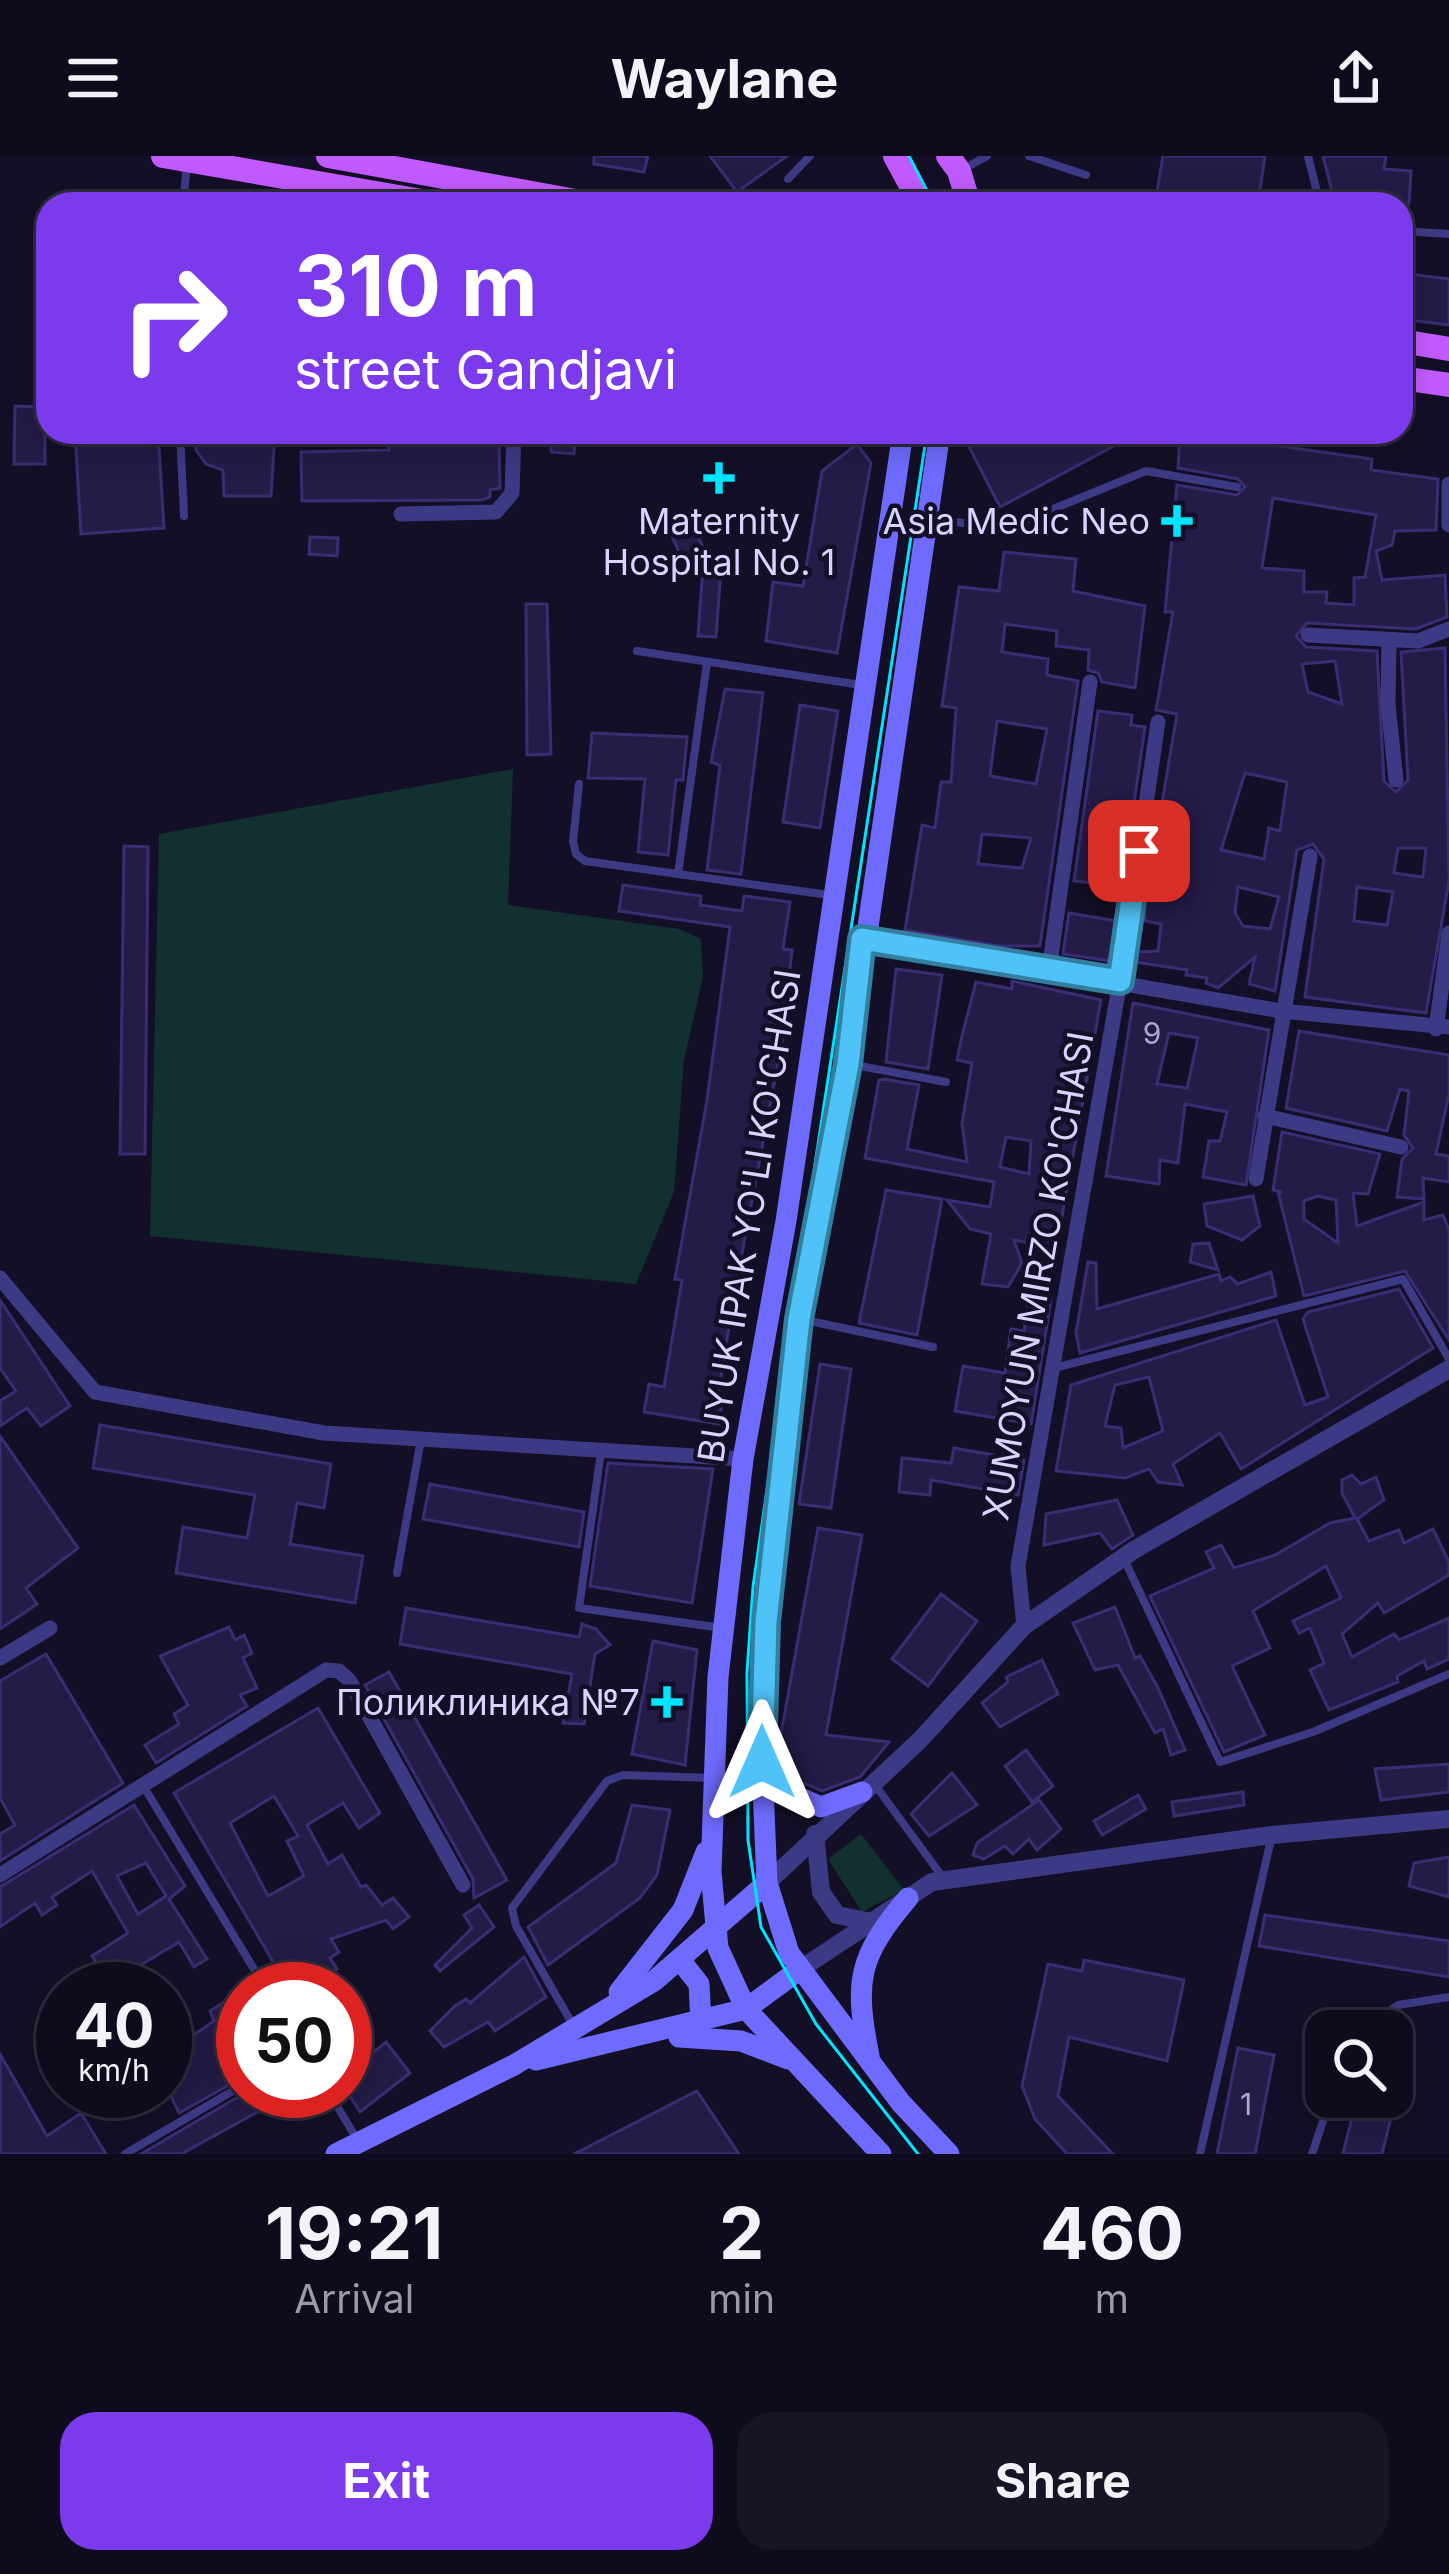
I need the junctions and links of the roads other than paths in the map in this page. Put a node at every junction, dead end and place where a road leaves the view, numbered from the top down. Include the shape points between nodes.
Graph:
1 (328, 156) edge
2 (810, 156) edge
3 (895, 156) edge
4 (987, 156) edge
5 (1029, 156) edge
6 (1308, 156) edge
7 (175, 158) edge
8 (356, 158) edge
9 (953, 164) edge
10 (1086, 175) dead end
11 (788, 179) dead end
12 (181, 192) edge
13 (312, 192) edge
14 (530, 192) edge
15 (914, 192) edge
16 (964, 192) edge
17 (977, 192) edge
18 (1317, 192) edge
19 (1413, 232) edge
20 (1449, 235) edge
21 (1413, 343) edge
22 (1449, 349) edge
23 (1413, 380) edge
24 (1449, 386) edge
25 (181, 444) edge
26 (514, 444) edge
27 (901, 444) edge
28 (938, 444) edge
29 (1449, 484) edge
30 (1237, 487) dead end
31 (400, 514) dead end
32 (184, 516) dead end
33 (925, 517) junction
34 (1449, 525) edge
35 (1449, 629) edge
36 (1308, 634) dead end
37 (1389, 641) junction
38 (637, 651) dead end
39 (707, 662) junction
40 (1090, 682) dead end
41 (863, 685) junction
42 (1158, 722) dead end
43 (1396, 780) dead end
44 (579, 784) dead end
45 (1310, 856) dead end
46 (679, 874) junction
47 (832, 896) junction
48 (1449, 932) edge
49 (862, 939) junction
50 (1048, 970) junction
51 (1120, 981) junction
52 (1281, 1011) junction
53 (1443, 1028) edge
54 (848, 1064) junction
55 (946, 1082) dead end
56 (1264, 1116) junction
57 (1401, 1147) dead end
58 (1256, 1179) dead end
59 (0, 1278) edge
60 (799, 1319) junction
61 (933, 1347) dead end
62 (1449, 1359) edge
63 (1052, 1369) junction
64 (1449, 1370) edge
65 (421, 1439) junction
66 (601, 1452) junction
67 (743, 1459) junction
68 (1123, 1557) junction
69 (398, 1573) dead end
70 (1024, 1627) junction
71 (50, 1628) dead end
72 (723, 1628) junction
73 (0, 1658) edge
74 (1449, 1674) edge
75 (762, 1762) junction
76 (714, 1778) junction
77 (144, 1787) junction
78 (868, 1788) junction
79 (1449, 1819) edge
80 (712, 1834) junction
81 (815, 1834) junction
82 (1272, 1835) junction
83 (0, 1876) edge
84 (945, 1880) junction
85 (767, 1883) junction
86 (463, 1885) dead end
87 (908, 1898) junction
88 (871, 1922) junction
89 (716, 1929) junction
90 (680, 1960) junction
91 (250, 1962) edge
92 (799, 1970) junction
93 (1449, 1997) edge
94 (746, 2008) junction
95 (1391, 2010) edge
96 (596, 2015) junction
97 (700, 2022) junction
98 (575, 2028) junction
99 (631, 2038) junction
100 (870, 2062) junction
101 (797, 2064) junction
102 (514, 2065) junction
103 (216, 2102) edge
104 (344, 2118) edge
105 (1324, 2118) edge
106 (359, 2142) junction
107 (125, 2154) edge
108 (336, 2154) edge
109 (881, 2154) edge
110 (949, 2154) edge
111 (1200, 2154) edge
112 (1312, 2154) edge

1 - 8 main road
2 - 11 lane
3 - 15 main road
4 - 9 lane
5 - 10 lane
6 - 18 lane
7 - 12 lane
7 - 13 main road
8 - 14 main road
9 - 16 main road
9 - 17 main road
19 - 20 lane
21 - 22 main road
23 - 24 main road
25 - 32 lane
26 - 31 street via 512,494 496,512
27 - 41 main road, BUYUK IPAK YO'LI KO'CHASI
28 - 33 main road, BUYUK IPAK YO'LI KO'CHASI
29 - 34 street
30 - 33 lane via 1146,471 1004,529
33 - 49 main road, BUYUK IPAK YO'LI KO'CHASI
35 - 37 street
36 - 37 street
37 - 43 street
38 - 39 lane
39 - 41 lane
39 - 46 lane
40 - 50 street
41 - 47 main road, BUYUK IPAK YO'LI KO'CHASI
42 - 51 street, XUMOYUN MIRZO KO'CHASI
44 - 46 lane via 576,854
45 - 52 street
46 - 47 lane
47 - 67 main road, BUYUK IPAK YO'LI KO'CHASI
48 - 53 street
49 - 50 street
49 - 54 main road, BUYUK IPAK YO'LI KO'CHASI
50 - 51 street
51 - 52 street
51 - 63 street, XUMOYUN MIRZO KO'CHASI
52 - 53 street
52 - 56 street
54 - 55 lane
54 - 60 main road, BUYUK IPAK YO'LI KO'CHASI
56 - 57 street
56 - 58 street
59 - 65 street via 95,1392 324,1432
60 - 61 lane
60 - 75 main road, BUYUK IPAK YO'LI KO'CHASI via 766,1622
62 - 63 lane via 1403,1279
63 - 70 street, XUMOYUN MIRZO KO'CHASI via 1018,1565
64 - 68 street
65 - 66 street
65 - 69 lane
66 - 67 street
66 - 72 lane via 579,1608
67 - 72 main road, BUYUK IPAK YO'LI KO'CHASI
68 - 70 street
68 - 74 lane via 1220,1762
70 - 78 street
71 - 73 street
72 - 76 main road, BUYUK IPAK YO'LI KO'CHASI
75 - 78 main road via 785,1791 820,1807
75 - 85 main road, BUYUK IPAK YO'LI KO'CHASI
76 - 80 main road, BUYUK IPAK YO'LI KO'CHASI
76 - 98 lane via 607,1781 512,1908
77 - 83 street
77 - 86 street via 326,1670 339,1670
77 - 91 lane
78 - 81 street
78 - 84 lane
79 - 82 street
80 - 89 main road, BUYUK IPAK YO'LI KO'CHASI
80 - 96 main road via 682,1910
81 - 85 street
81 - 88 street via 820,1892 837,1915
82 - 84 street
82 - 111 lane
84 - 87 street
85 - 89 main road
85 - 92 main road, BUYUK IPAK YO'LI KO'CHASI
87 - 88 street
87 - 100 main road via 865,1954 859,1984
88 - 92 street
89 - 90 main road
89 - 94 main road, BUYUK IPAK YO'LI KO'CHASI
90 - 96 main road
90 - 97 main road via 699,1984
92 - 94 main road
92 - 100 main road, BUYUK IPAK YO'LI KO'CHASI
93 - 95 lane
94 - 97 main road
94 - 101 main road, BUYUK IPAK YO'LI KO'CHASI
96 - 98 main road
97 - 99 main road
98 - 102 main road
99 - 101 main road via 741,2041
99 - 102 main road
100 - 110 main road, BUYUK IPAK YO'LI KO'CHASI
101 - 109 main road, BUYUK IPAK YO'LI KO'CHASI
102 - 106 main road
103 - 107 lane
104 - 106 lane
105 - 112 lane
106 - 108 main road

